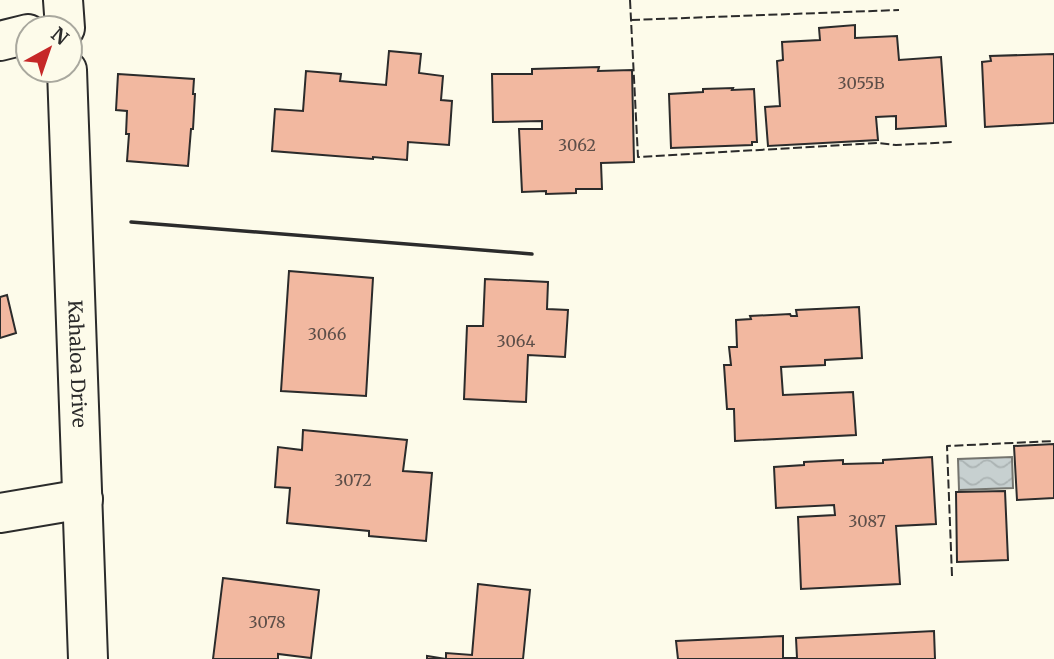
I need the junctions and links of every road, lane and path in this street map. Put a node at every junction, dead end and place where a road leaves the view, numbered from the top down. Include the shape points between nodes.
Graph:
1 (68, 84) edge
2 (83, 499) junction
3 (0, 513) edge
4 (88, 659) edge

1 - 2 street, Kahaloa Drive
2 - 3 street
2 - 4 street, Kahaloa Drive

